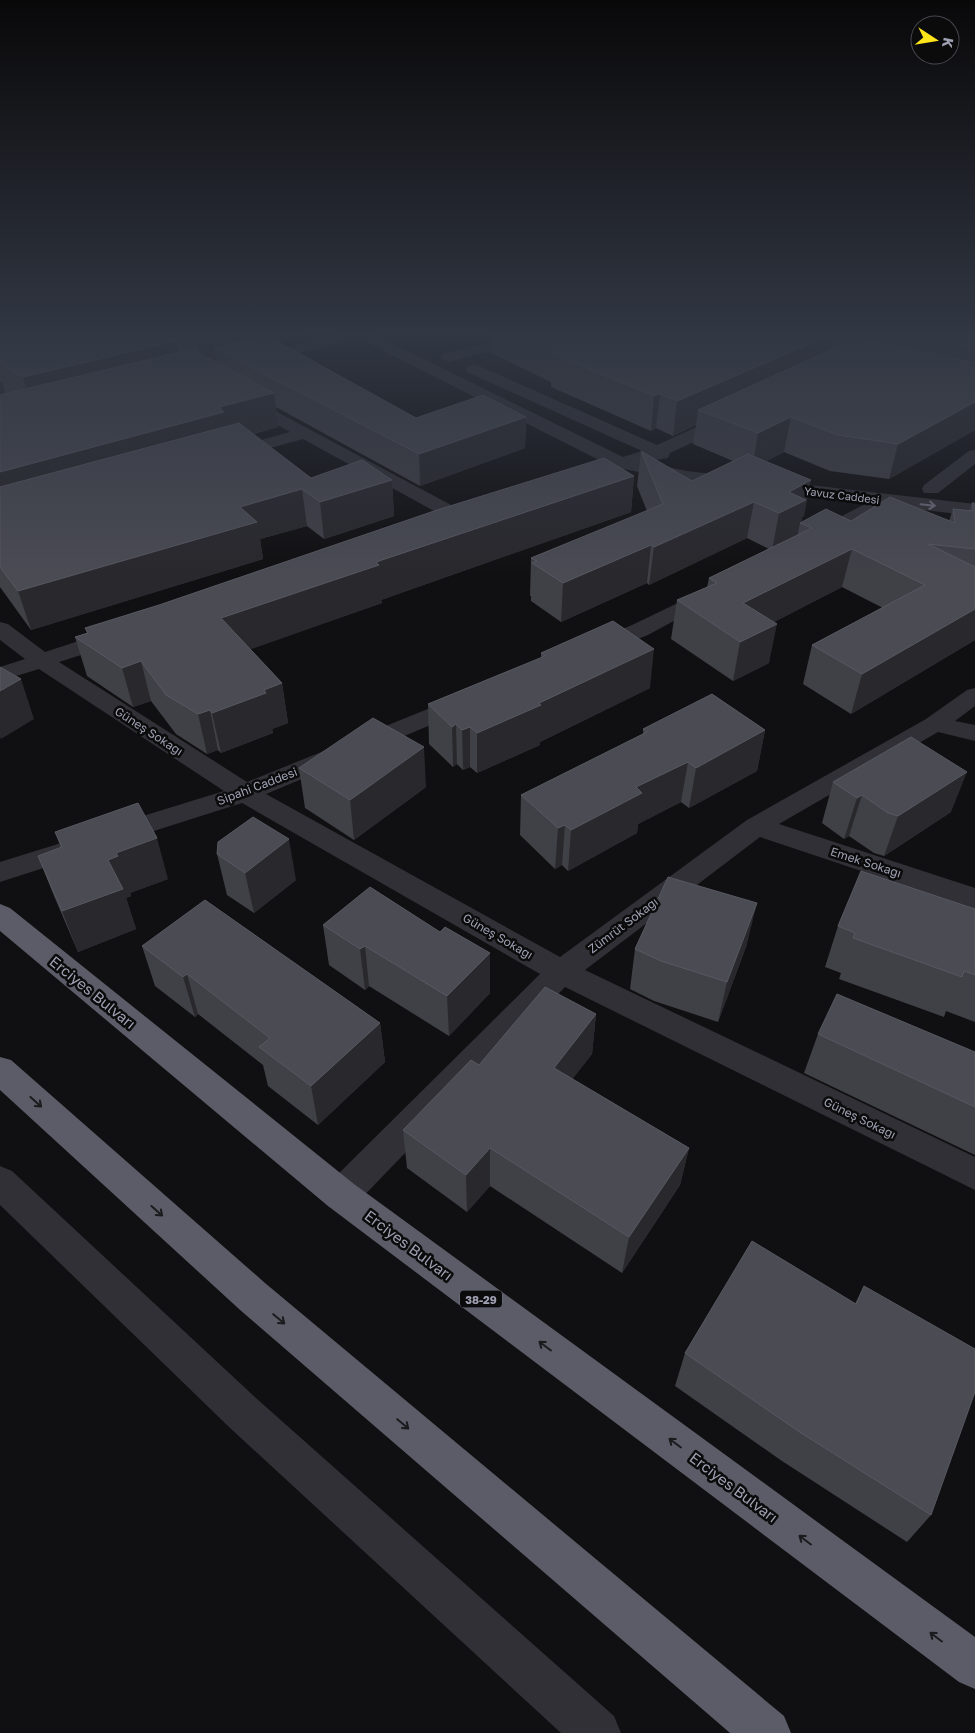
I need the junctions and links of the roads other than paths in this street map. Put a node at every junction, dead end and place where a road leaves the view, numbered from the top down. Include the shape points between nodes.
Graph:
1 (270, 414) edge
2 (523, 414) edge
3 (570, 414) edge
4 (739, 414) edge
5 (304, 433) junction
6 (655, 453) junction
7 (975, 456) edge
8 (219, 457) edge
9 (620, 462) junction
10 (565, 482) edge
11 (931, 489) junction
12 (975, 493) edge
13 (885, 501) junction
14 (975, 510) edge
15 (433, 528) edge
16 (798, 547) edge
17 (728, 584) edge
18 (0, 628) edge
19 (135, 629) edge
20 (576, 656) edge
21 (42, 661) junction
22 (0, 674) edge
23 (484, 694) edge
24 (975, 695) edge
25 (935, 724) junction
26 (975, 733) edge
27 (245, 793) junction
28 (756, 826) junction
29 (0, 872) edge
30 (975, 899) edge
31 (0, 915) edge
32 (560, 972) junction
33 (0, 1070) edge
34 (975, 1174) edge
35 (0, 1182) edge
36 (340, 1194) junction
37 (975, 1666) edge
38 (597, 1733) edge
39 (767, 1733) edge

1 - 5 street
2 - 9 street, Yavuz Caddesi
3 - 6 street
4 - 6 street
5 - 8 street
5 - 15 street via 469,515
6 - 9 street
6 - 11 street, Yavuz Caddesi via 790,476
7 - 11 street
9 - 10 street
9 - 13 street, Yavuz Caddesi via 687,476
11 - 12 street, Yavuz Caddesi
13 -> 14 street, Yavuz Caddesi
13 - 16 street
17 - 20 street via 640,630
18 - 21 street, Güneş Sokağı
19 - 21 street
21 - 22 street
21 - 27 street, Güneş Sokağı
23 - 27 street, Sipahi Caddesi
24 - 25 street, Zümrüt Sokağı
25 - 26 street
25 - 28 street, Zümrüt Sokağı
27 - 29 street, Sipahi Caddesi
27 - 32 street, Güneş Sokağı
28 - 30 street, Emek Sokağı
28 - 32 street, Zümrüt Sokağı
31 - 36 highway, Erciyes Bulvarı / 38-29
32 - 34 street, Güneş Sokağı
32 - 36 street, Zümrüt Sokağı
33 -> 39 highway via 252,1296
35 - 38 street via 243,1413
37 -> 36 highway, Erciyes Bulvarı / 38-29

